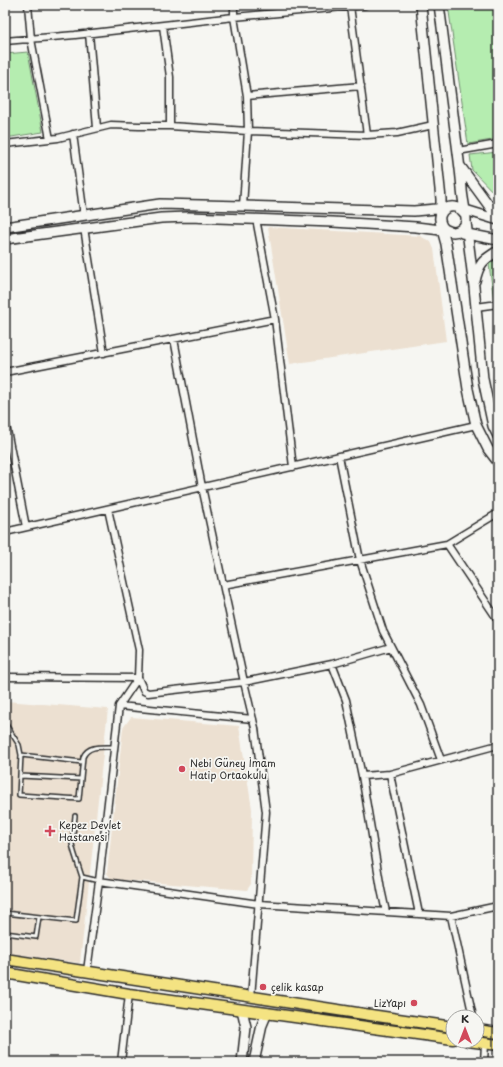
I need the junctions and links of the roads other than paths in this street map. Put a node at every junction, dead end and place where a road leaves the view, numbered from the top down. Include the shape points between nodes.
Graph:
1 (28, 5) edge
2 (234, 5) edge
3 (365, 5) edge
4 (421, 5) edge
5 (439, 5) edge
6 (350, 6) junction
7 (234, 17) junction
8 (162, 26) junction
9 (89, 34) junction
10 (32, 39) junction
11 (5, 41) edge
12 (361, 86) junction
13 (248, 96) junction
14 (433, 125) junction
15 (170, 126) junction
16 (97, 128) junction
17 (248, 131) junction
18 (73, 134) junction
19 (367, 135) junction
20 (50, 139) junction
21 (5, 144) edge
22 (498, 144) edge
23 (458, 151) junction
24 (460, 165) junction
25 (242, 206) junction
26 (463, 213) junction
27 (84, 216) junction
28 (498, 219) edge
29 (445, 221) junction
30 (257, 224) dead end
31 (5, 227) edge
32 (84, 228) junction
33 (467, 234) junction
34 (5, 239) edge
35 (498, 240) edge
36 (498, 251) edge
37 (474, 287) junction
38 (498, 304) edge
39 (476, 307) junction
40 (275, 320) junction
41 (174, 339) junction
42 (104, 353) junction
43 (5, 372) edge
44 (5, 420) edge
45 (476, 425) junction
46 (495, 425) edge
47 (498, 436) edge
48 (339, 456) junction
49 (498, 462) edge
50 (293, 467) junction
51 (202, 487) junction
52 (108, 509) junction
53 (498, 513) edge
54 (26, 528) junction
55 (5, 532) edge
56 (447, 544) junction
57 (360, 560) junction
58 (223, 585) junction
59 (498, 620) edge
60 (391, 647) junction
61 (332, 664) junction
62 (5, 678) edge
63 (138, 678) junction
64 (244, 682) junction
65 (119, 706) junction
66 (253, 719) junction
67 (5, 723) edge
68 (498, 745) edge
69 (114, 747) junction
70 (21, 755) junction
71 (442, 760) junction
72 (82, 762) junction
73 (390, 774) junction
74 (20, 776) junction
75 (362, 776) junction
76 (81, 779) junction
77 (75, 816) dead end
78 (82, 878) junction
79 (99, 881) junction
80 (259, 904) junction
81 (498, 906) edge
82 (386, 912) junction
83 (5, 913) edge
84 (419, 914) junction
85 (451, 916) junction
86 (39, 917) junction
87 (5, 933) edge
88 (5, 959) edge
89 (87, 971) junction
90 (5, 973) edge
91 (129, 994) junction
92 (251, 997) junction
93 (471, 1009) edge
94 (242, 1010) junction
95 (267, 1013) junction
96 (445, 1025) edge
97 (485, 1031) edge
98 (498, 1033) edge
99 (445, 1038) edge
100 (485, 1044) edge
101 (498, 1045) edge
102 (485, 1049) edge
103 (121, 1062) edge
104 (242, 1062) edge
105 (254, 1062) edge
106 (484, 1062) edge

1 - 10 street
2 - 7 street
3 - 6 street
4 - 14 street
5 - 23 street
6 - 7 street
6 - 12 street
7 - 8 street
7 - 13 street
8 - 9 street
8 - 15 street via 170,77
9 - 10 street
9 - 16 street
10 - 11 street
10 - 20 street
12 - 13 street
12 - 19 street
13 - 17 street
14 - 19 street via 397,133
14 - 29 street
15 - 16 street via 110,125
15 - 17 street
16 - 18 street
17 - 19 street
17 - 25 street
18 - 20 street
18 - 27 street
20 - 21 street
22 - 23 street
23 - 24 street
24 - 26 street
24 - 28 street
25 - 27 street via 160,204
25 - 29 street via 414,211
26 - 28 street
26 - 29 street via 455,206
26 - 29 street via 461,229
26 - 33 street
27 - 31 street
29 - 32 street via 416,227 188,216
29 - 33 street
29 - 45 street via 446,244 468,389
30 - 40 street
32 - 34 street
32 - 42 street
33 - 35 street
33 - 37 street
36 - 37 street via 480,265
37 - 39 street
38 - 39 street
39 - 46 street via 484,379
40 - 41 street
40 - 50 street
41 - 42 street
41 - 51 street
42 - 43 street
44 - 54 street
45 - 48 street
45 - 49 street
46 - 47 street
48 - 50 street
48 - 57 street
50 - 51 street
51 - 52 street
51 - 58 street
52 - 54 street
52 - 63 street via 139,650
53 - 56 street
54 - 55 street
56 - 57 street
56 - 59 street
57 - 58 street
57 - 60 street via 383,631
58 - 64 street
60 - 61 street
60 - 71 street via 421,705
61 - 64 street
61 - 75 street via 346,700
62 - 63 street
63 - 64 street via 144,691 148,693
63 - 65 street
64 - 66 street
65 - 66 street
65 - 69 street
66 - 80 street via 266,812
67 - 70 lane via 19,745
68 - 71 street
69 - 72 lane via 98,746 90,749 84,754
69 - 79 street
70 - 72 lane
70 - 74 lane
71 - 73 street
72 - 76 lane
73 - 75 street
73 - 84 street
74 - 76 lane
74 - 76 lane via 19,795 79,799
75 - 82 street
77 - 78 lane via 72,844
78 - 79 lane
78 - 86 lane via 76,921
79 - 80 street
79 - 89 street
80 - 82 street
80 - 92 street
81 - 85 street
82 - 84 street
83 - 86 lane
84 - 85 street
85 - 93 street
86 - 87 lane via 36,937
88 - 89 main road
89 - 92 main road
90 - 91 main road
91 - 94 main road
91 - 103 street
92 - 96 main road
94 - 95 main road
94 - 104 street via 246,1027
95 - 99 main road
95 - 105 street
97 - 98 main road
100 - 101 main road
102 - 106 street

